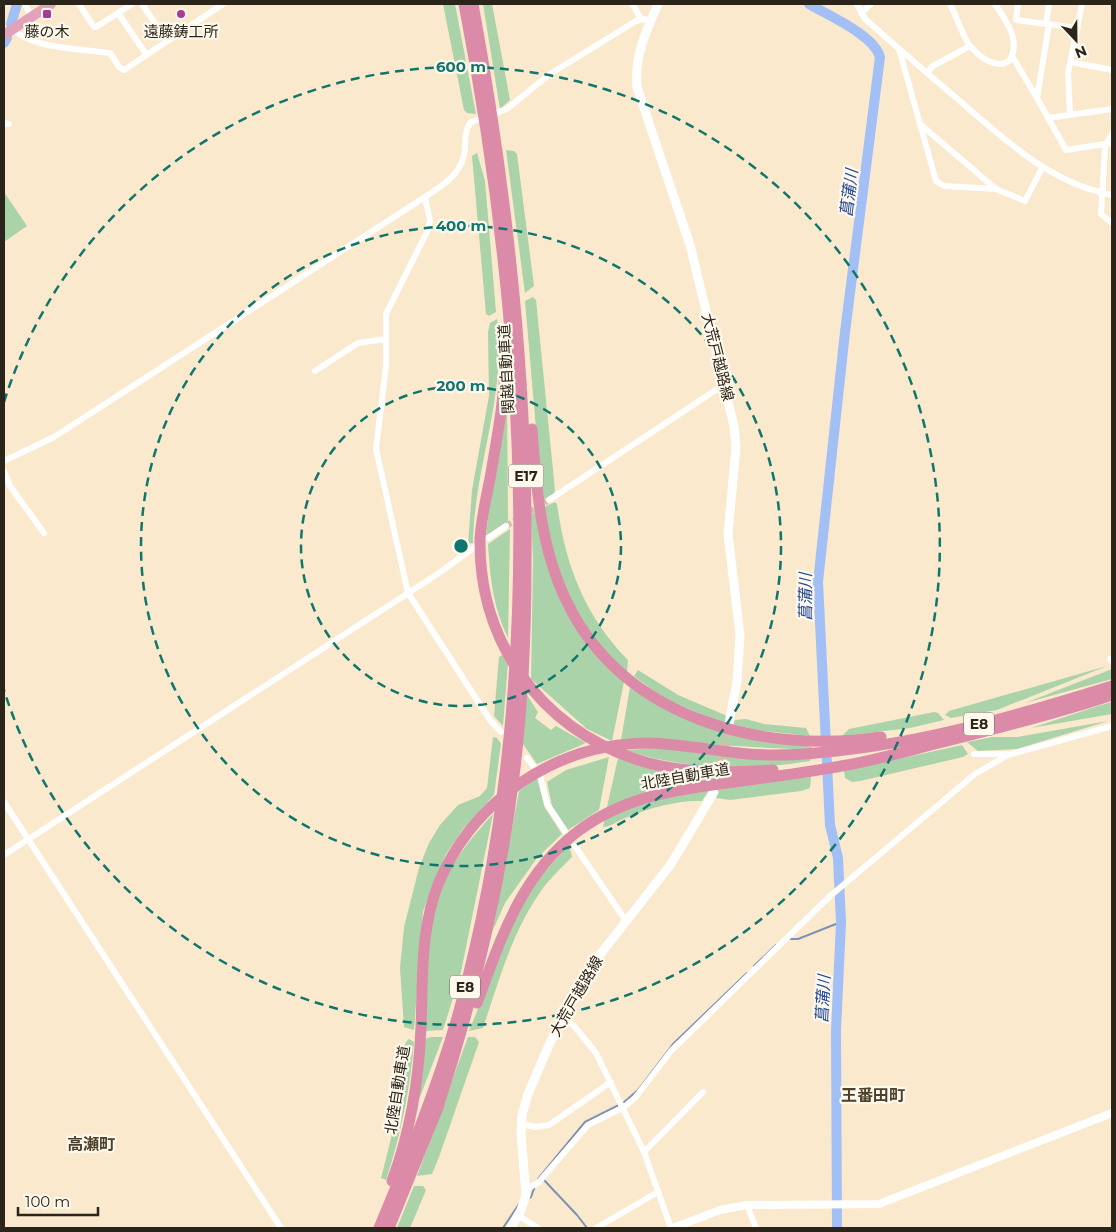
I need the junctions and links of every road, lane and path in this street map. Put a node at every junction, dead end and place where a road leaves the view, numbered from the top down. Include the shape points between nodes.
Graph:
1 (25, 4) edge
2 (51, 4) edge
3 (80, 4) edge
4 (132, 4) edge
5 (142, 4) edge
6 (208, 4) edge
7 (223, 4) edge
8 (464, 4) edge
9 (473, 4) edge
10 (632, 4) edge
11 (658, 4) edge
12 (856, 4) edge
13 (871, 4) edge
14 (950, 4) edge
15 (995, 4) edge
16 (1018, 4) edge
17 (1050, 4) edge
18 (1082, 4) edge
19 (212, 11) junction
20 (118, 13) junction
21 (860, 13) junction
22 (31, 16) junction
23 (646, 20) junction
24 (1048, 24) junction
25 (13, 28) junction
26 (1078, 28) junction
27 (4, 35) edge
28 (167, 41) junction
29 (970, 46) junction
30 (899, 48) junction
31 (146, 54) junction
32 (1012, 56) junction
33 (1071, 62) junction
34 (1112, 70) edge
35 (927, 73) junction
36 (1037, 98) junction
37 (487, 106) junction
38 (1112, 109) edge
39 (1070, 114) junction
40 (1048, 118) junction
41 (920, 124) junction
42 (1112, 134) edge
43 (1110, 144) edge
44 (494, 153) junction
45 (1042, 168) junction
46 (996, 189) junction
47 (1102, 193) junction
48 (1112, 195) edge
49 (425, 197) junction
50 (1112, 223) edge
51 (511, 293) junction
52 (513, 318) junction
53 (386, 339) junction
54 (316, 371) dead end
55 (725, 384) junction
56 (4, 461) edge
57 (4, 471) edge
58 (549, 500) tunnel mouth
59 (506, 526) tunnel mouth
60 (44, 532) dead end
61 (488, 538) dead end
62 (475, 547) dead end
63 (408, 593) junction
64 (1112, 686) edge
65 (1112, 695) edge
66 (729, 723) tunnel mouth
67 (1112, 726) edge
68 (510, 734) junction
69 (844, 754) junction
70 (974, 754) dead end
71 (1008, 755) junction
72 (527, 758) dead end
73 (810, 764) junction
74 (714, 792) dead end
75 (4, 802) edge
76 (564, 831) dead end
77 (28, 839) junction
78 (574, 846) dead end
79 (4, 855) edge
80 (626, 920) junction
81 (562, 1018) junction
82 (611, 1082) junction
83 (703, 1092) dead end
84 (624, 1107) junction
85 (437, 1110) junction
86 (1112, 1112) edge
87 (521, 1124) junction
88 (644, 1152) junction
89 (526, 1189) junction
90 (658, 1192) junction
91 (748, 1205) junction
92 (519, 1216) junction
93 (281, 1228) edge
94 (373, 1228) edge
95 (379, 1228) edge
96 (389, 1228) edge
97 (511, 1228) edge
98 (538, 1228) edge
99 (596, 1228) edge
100 (672, 1228) edge
101 (756, 1228) edge

1 - 22 street
2 - 22 highway
3 - 20 street via 94,26
4 - 20 street
5 - 28 street
6 - 19 street
7 - 19 street
8 - 37 highway, 関越自動車道
9 - 37 highway, 関越自動車道
10 - 23 street
11 - 23 main road, 大荒戸越路線
12 - 21 street
13 - 21 street
14 - 29 street
15 - 32 street via 1014,39
16 - 24 street via 1016,20
17 - 24 street
18 - 26 street
19 - 28 street
20 - 31 street
21 - 30 street
22 - 25 highway
23 - 49 street via 550,74 507,109 471,122 466,132 460,169
23 - 55 main road, 大荒戸越路線 via 636,61 637,87 690,245
24 - 26 street
24 - 36 street
25 - 27 highway
25 - 31 street via 24,38 38,42 110,53 124,70
26 - 33 street
28 - 31 street
29 - 32 street via 996,65 1007,62
29 - 35 street via 933,66
30 - 35 street
30 - 41 street
32 - 36 street
33 - 34 street
33 - 39 street via 1067,90
35 - 45 street
36 - 40 street
37 - 44 highway, 関越自動車道
38 - 39 street
39 - 40 street
40 - 43 street via 1066,150
41 - 46 street
41 - 46 street via 936,181 944,186
42 - 43 street
43 - 47 street via 1105,147
44 - 51 highway, 関越自動車道 / E17 via 499,221
44 - 51 highway, 関越自動車道 / E17 via 513,262
45 - 46 street via 1025,202
45 - 47 street
47 - 48 street
47 - 50 street via 1101,214
49 - 53 street via 430,221 428,230 386,314
49 - 56 street via 54,438
51 - 52 highway, 関越自動車道 / E17
52 - 68 highway, 関越自動車道 / E17 via 517,494 516,628
52 - 68 highway, 関越自動車道 / E17 via 526,487 526,638 522,706
52 - 69 highway via 544,528 559,584 585,634 624,676 673,708 714,725 762,737 810,741
52 - 73 highway via 505,353 502,402 482,521 481,560 494,626 520,674 546,703 578,730 636,760 707,772 753,771
53 - 54 street via 358,343
53 - 63 street via 376,448
55 - 58 street
55 - 66 main road, 大荒戸越路線 via 735,433 728,534 740,635 737,681
57 - 60 street via 10,486
59 - 61 street
62 - 63 street
63 - 68 street via 490,720
63 - 77 street
64 - 69 highway via 883,737
65 - 69 highway, E8 via 1047,716 946,741
67 - 71 street
68 - 85 highway, 北陸自動車道 / E8 via 514,779 487,935 468,1013
68 - 95 highway, 北陸自動車道 / E8 via 478,933 458,1011 415,1143
69 - 73 highway
70 - 71 street
71 - 84 street via 975,774 829,897 672,1051
72 - 76 street via 540,775 547,804
73 - 85 highway, 北陸自動車道 / E8 via 642,798 603,815 576,832 530,881 508,918
73 - 94 highway, 北陸自動車道 via 649,743 595,750 552,764 512,788 473,826 445,870 430,911 422,955 421,1029 411,1108 396,1171
74 - 80 main road, 大荒戸越路線 via 675,858
75 - 77 street
77 - 79 street
77 - 93 street
78 - 80 street
80 - 81 main road, 大荒戸越路線 via 591,966
81 - 82 street via 591,1045
81 - 87 main road, 大荒戸越路線 via 528,1094
82 - 84 street
82 - 87 street via 549,1125
83 - 88 street
84 - 88 street
84 - 89 street via 588,1125 538,1183
85 - 96 highway, 北陸自動車道 / E8
86 - 91 street via 888,1201 867,1206
87 - 89 main road, 大荒戸越路線
88 - 90 street
89 - 92 main road, 大荒戸越路線
90 - 99 street
90 - 100 street
91 - 100 street via 720,1210
91 - 101 street
92 - 97 main road, 大荒戸越路線
92 - 98 street

